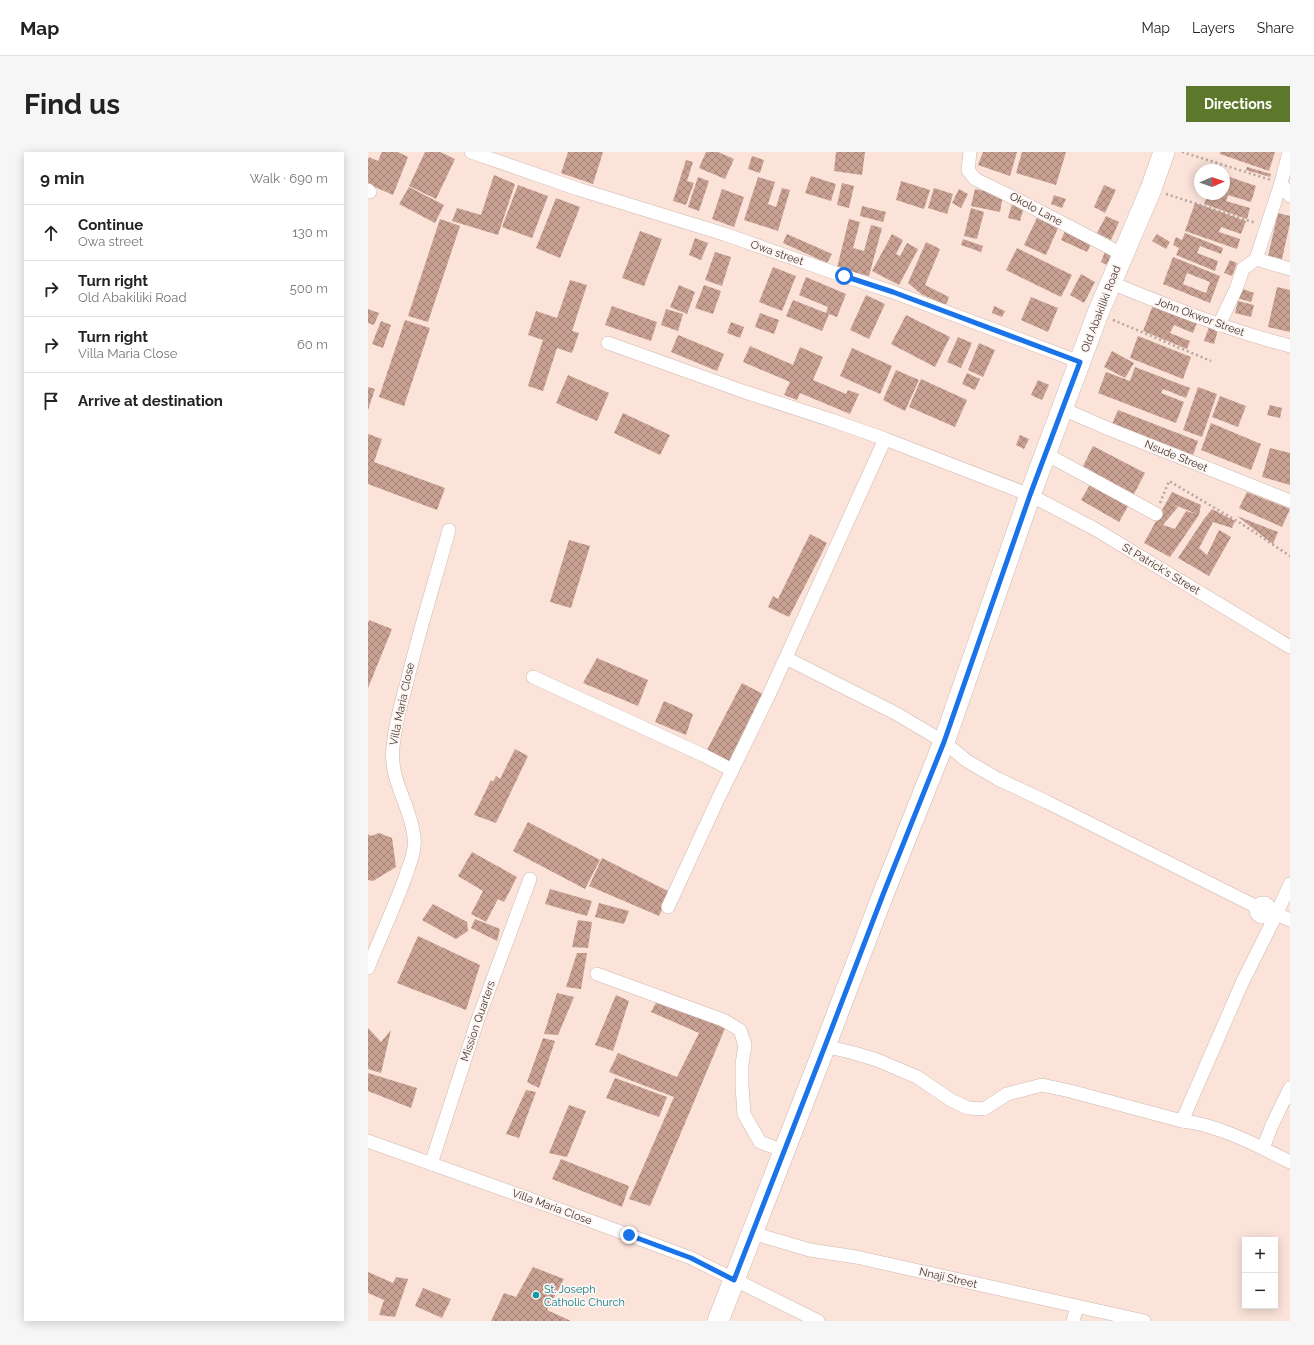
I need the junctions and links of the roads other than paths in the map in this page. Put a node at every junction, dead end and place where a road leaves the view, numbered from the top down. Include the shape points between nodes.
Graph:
1 (471, 152) edge
2 (970, 152) edge
3 (1164, 152) edge
4 (1289, 152) edge
5 (1281, 183) junction
6 (1290, 196) edge
7 (1122, 254) junction
8 (1256, 259) junction
9 (1290, 269) edge
10 (1112, 283) junction
11 (1218, 325) junction
12 (608, 343) dead end
13 (1290, 346) edge
14 (1080, 362) junction
15 (1063, 409) junction
16 (885, 438) junction
17 (1046, 454) junction
18 (1030, 495) junction
19 (1290, 501) edge
20 (1156, 514) road end
21 (449, 530) dead end
22 (1290, 647) edge
23 (786, 658) junction
24 (533, 676) dead end
25 (944, 742) junction
26 (732, 770) junction
27 (530, 879) dead end
28 (1290, 884) edge
29 (668, 907) dead end
30 (1274, 912) junction
31 (1290, 920) edge
32 (368, 968) edge
33 (597, 974) dead end
34 (825, 1046) junction
35 (1290, 1088) edge
36 (1182, 1121) junction
37 (368, 1141) edge
38 (1263, 1148) junction
39 (784, 1151) junction
40 (1290, 1162) edge
41 (431, 1164) junction
42 (752, 1233) junction
43 (734, 1280) junction
44 (1077, 1307) junction
45 (718, 1321) edge
46 (818, 1321) edge
47 (1073, 1321) edge
48 (1144, 1321) edge

1 - 14 street, Owa street via 893,292
2 - 7 street, Okolo Lane via 968,170 975,179
3 - 7 main road, Old Abakiliki Road via 1151,189
4 - 5 street
5 - 6 street
5 - 8 street
7 - 10 main road, Old Abakiliki Road
8 - 9 street
8 - 11 street via 1243,269
10 - 11 street, John Okwor Street
10 - 14 main road, Old Abakiliki Road
11 - 13 street, John Okwor Street
12 - 16 street, St Patrick's Street
14 - 15 main road, Old Abakiliki Road
15 - 17 main road, Old Abakiliki Road
15 - 19 street, Nsude Street
16 - 18 street, St Patrick's Street
16 - 23 street
17 - 18 main road, Old Abakiliki Road
17 - 20 street
18 - 22 street, St Patrick's Street via 1095,529
18 - 25 main road, Old Abakiliki Road
21 - 32 street, Villa Maria Close via 412,658 393,748 396,782 411,819 414,848 401,888
23 - 25 street via 897,714
23 - 26 street
24 - 26 street
25 - 30 street via 967,761 998,779 1257,907 1257,914 1263,917
25 - 34 main road, Old Abakiliki Road
26 - 29 street
27 - 41 street, Mission Quarters via 478,1019
28 - 30 street
30 - 31 street
30 - 36 street
33 - 39 street via 723,1020 740,1030 745,1045 742,1064 744,1114 760,1142
34 - 36 street via 877,1060 917,1077 950,1100 968,1108 984,1109 1007,1094 1042,1085
34 - 39 main road, Old Abakiliki Road
35 - 38 street
36 - 38 street via 1210,1126
37 - 41 street, Villa Maria Close
38 - 40 street
39 - 42 main road, Old Abakiliki Road
41 - 43 street, Villa Maria Close via 691,1258
42 - 43 main road, Old Abakiliki Road
42 - 44 street, Nnaji Street via 810,1250 856,1257
43 - 45 main road, Old Abakiliki Road
43 - 46 street, Villa Maria Close
44 - 47 street
44 - 48 street, Nnaji Street

